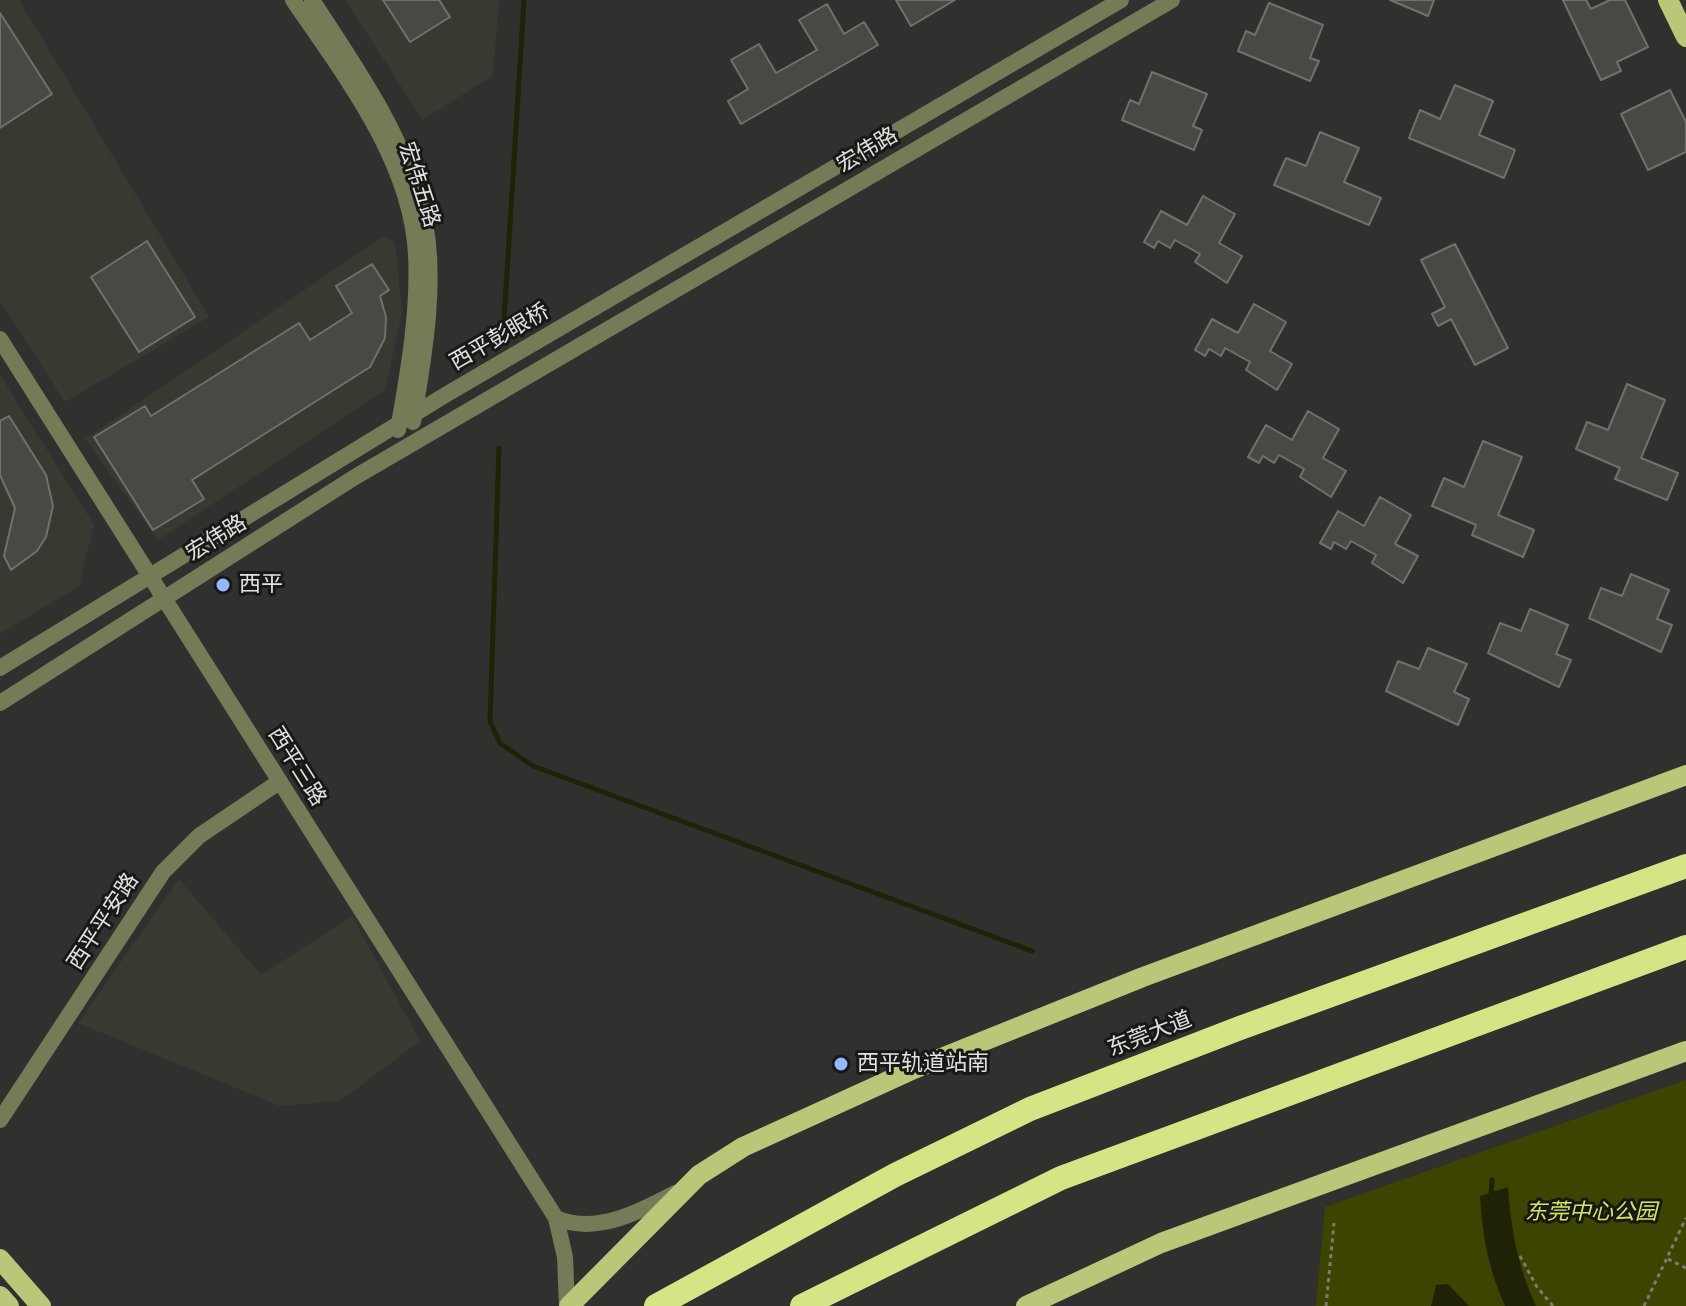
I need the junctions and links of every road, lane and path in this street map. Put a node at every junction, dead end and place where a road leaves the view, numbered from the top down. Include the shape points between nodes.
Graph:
1 (293, 0) edge
2 (312, 0) edge
3 (1121, 0) edge
4 (1172, 0) edge
5 (1668, 0) edge
6 (1686, 37) edge
7 (574, 321) joint
8 (0, 339) edge
9 (447, 394) joint
10 (414, 417) junction
11 (399, 426) junction
12 (401, 451) junction
13 (150, 577) junction
14 (163, 599) junction
15 (0, 668) edge
16 (0, 703) edge
17 (1686, 775) edge
18 (279, 782) junction
19 (1686, 866) edge
20 (1686, 947) edge
21 (1686, 1051) edge
22 (0, 1120) edge
23 (687, 1187) junction
24 (556, 1218) junction
25 (1686, 1218) edge
26 (1334, 1223) dead end
27 (1520, 1256) dead end
28 (0, 1259) edge
29 (1668, 1259) junction
30 (1686, 1268) edge
31 (0, 1296) edge
32 (9, 1306) edge
33 (41, 1306) edge
34 (568, 1306) edge
35 (656, 1306) edge
36 (802, 1306) edge
37 (1026, 1306) edge
38 (1326, 1306) edge
39 (1553, 1306) edge
40 (1644, 1306) edge

1 - 11 street, 宏伟五路 via 370,118 394,166 408,212 416,254 412,340
2 - 10 street, 宏伟五路 via 381,109 407,161 423,212 429,254
3 - 7 street, 宏伟路
4 - 12 street, 宏伟路
5 - 6 main road
7 - 9 street, 西平彭眼桥
8 - 13 street, 西平三路
9 - 10 street, 宏伟路
10 - 11 street, 宏伟路
10 - 12 street, 宏伟五路
11 - 12 street, 宏伟五路
11 - 13 street, 宏伟路
12 - 14 street, 宏伟路
13 - 14 street, 西平三路
13 - 15 street, 宏伟路
14 - 16 street, 宏伟路
14 - 18 street, 西平三路
17 - 23 main road via 1143,977 914,1069 743,1147
18 - 22 street, 西平平安路 via 199,836 163,872
18 - 24 street, 西平三路
19 - 35 highway, 东莞大道 via 1030,1109 895,1175
20 - 36 highway via 1061,1178
21 - 37 main road via 1161,1243
23 - 24 street via 603,1223 570,1224
23 - 34 main road
24 - 34 street, 西平三路
25 - 29 path
26 - 38 path
27 - 39 path
28 - 33 main road
29 - 30 path
29 - 40 path
31 - 32 main road

